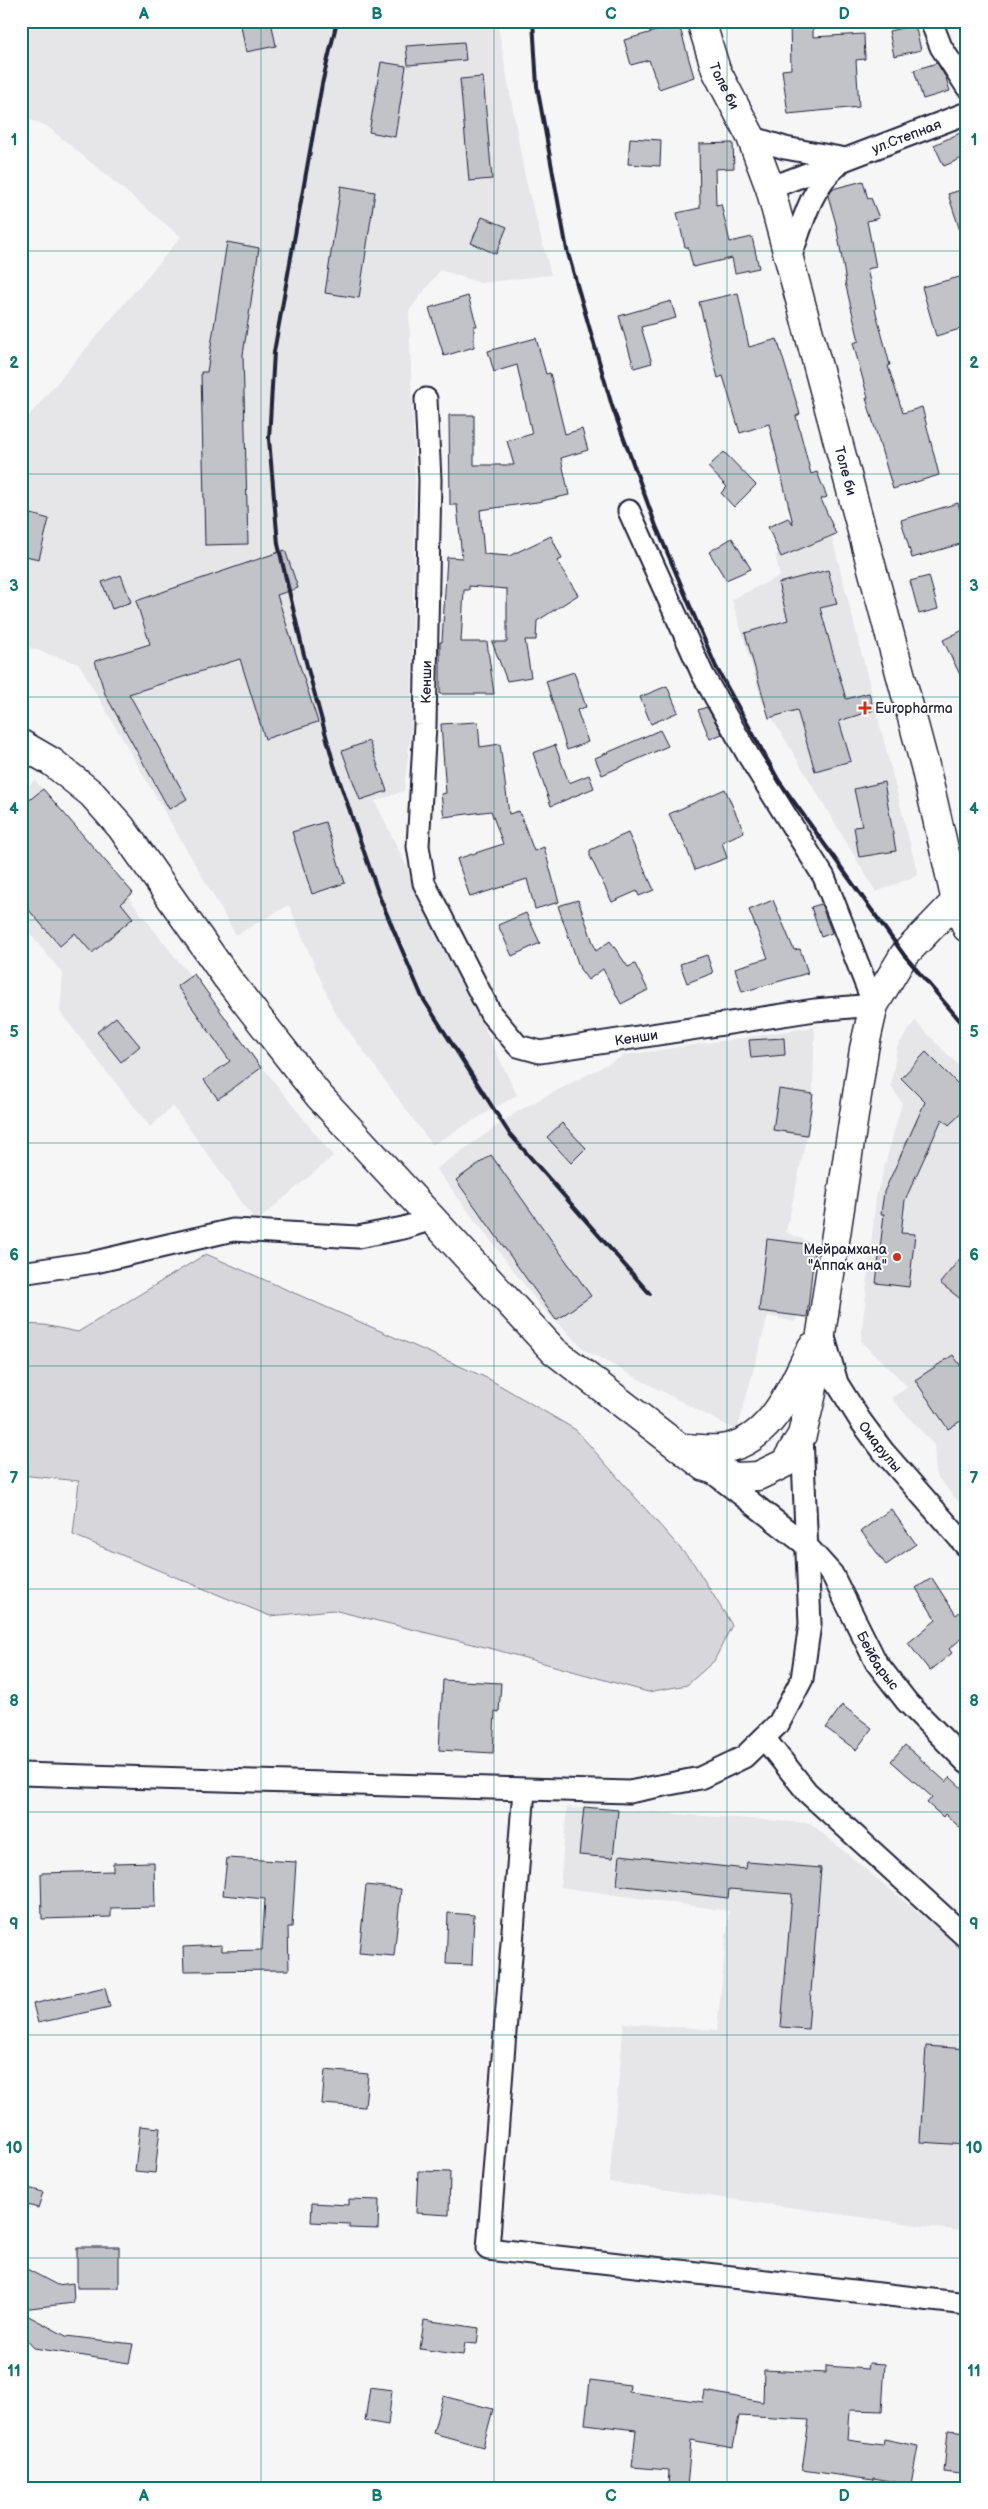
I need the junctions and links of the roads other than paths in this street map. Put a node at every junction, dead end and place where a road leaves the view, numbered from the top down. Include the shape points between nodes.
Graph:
1 (701, 21) edge
2 (931, 21) edge
3 (966, 85) edge
4 (967, 113) edge
5 (750, 137) junction
6 (847, 159) junction
7 (770, 188) junction
8 (790, 258) junction
9 (426, 399) dead end
10 (630, 511) dead end
11 (21, 744) edge
12 (956, 901) junction
13 (967, 928) edge
14 (874, 1004) junction
15 (433, 1219) junction
16 (21, 1273) edge
17 (822, 1329) junction
18 (802, 1435) junction
19 (681, 1448) junction
20 (705, 1467) junction
21 (806, 1545) junction
22 (967, 1546) edge
23 (764, 1738) junction
24 (967, 1763) edge
25 (21, 1774) edge
26 (524, 1790) junction
27 (967, 1938) edge
28 (967, 2304) edge

1 - 5 main road, Толе би via 716,70
2 - 3 street via 941,47
4 - 6 street, ул.Степная
5 - 6 street via 785,148
5 - 7 main road, Толе би
6 - 7 street, ул.Степная
6 - 8 street via 826,175 811,200
7 - 8 main road, Толе би
8 - 12 main road, Толе би via 925,766
9 - 14 street, Кенши via 430,480 425,725 418,846 424,883 491,1014 518,1046 540,1052
10 - 14 street via 703,675 748,755 824,877
11 - 15 main road via 52,762 92,794 121,827 228,978 319,1096
12 - 13 main road, Толе би
12 - 14 main road via 904,955
14 - 17 main road via 864,1049
15 - 16 street via 358,1237 233,1230 95,1262
15 - 19 main road via 554,1350
17 - 18 main road
17 - 19 main road via 775,1416 751,1439 721,1449
17 - 22 street, Омарулы via 837,1383 860,1420
18 - 20 main road via 785,1463 758,1476 736,1477
18 - 21 street
19 - 20 main road
20 - 21 street, Бейбарыс
21 - 23 street via 810,1624 802,1679 779,1723
21 - 24 street, Бейбарыс via 832,1574 876,1662 907,1702
23 - 26 street via 744,1757 700,1778 629,1792
23 - 27 street via 807,1792
25 - 26 street
26 - 28 street via 488,2249

